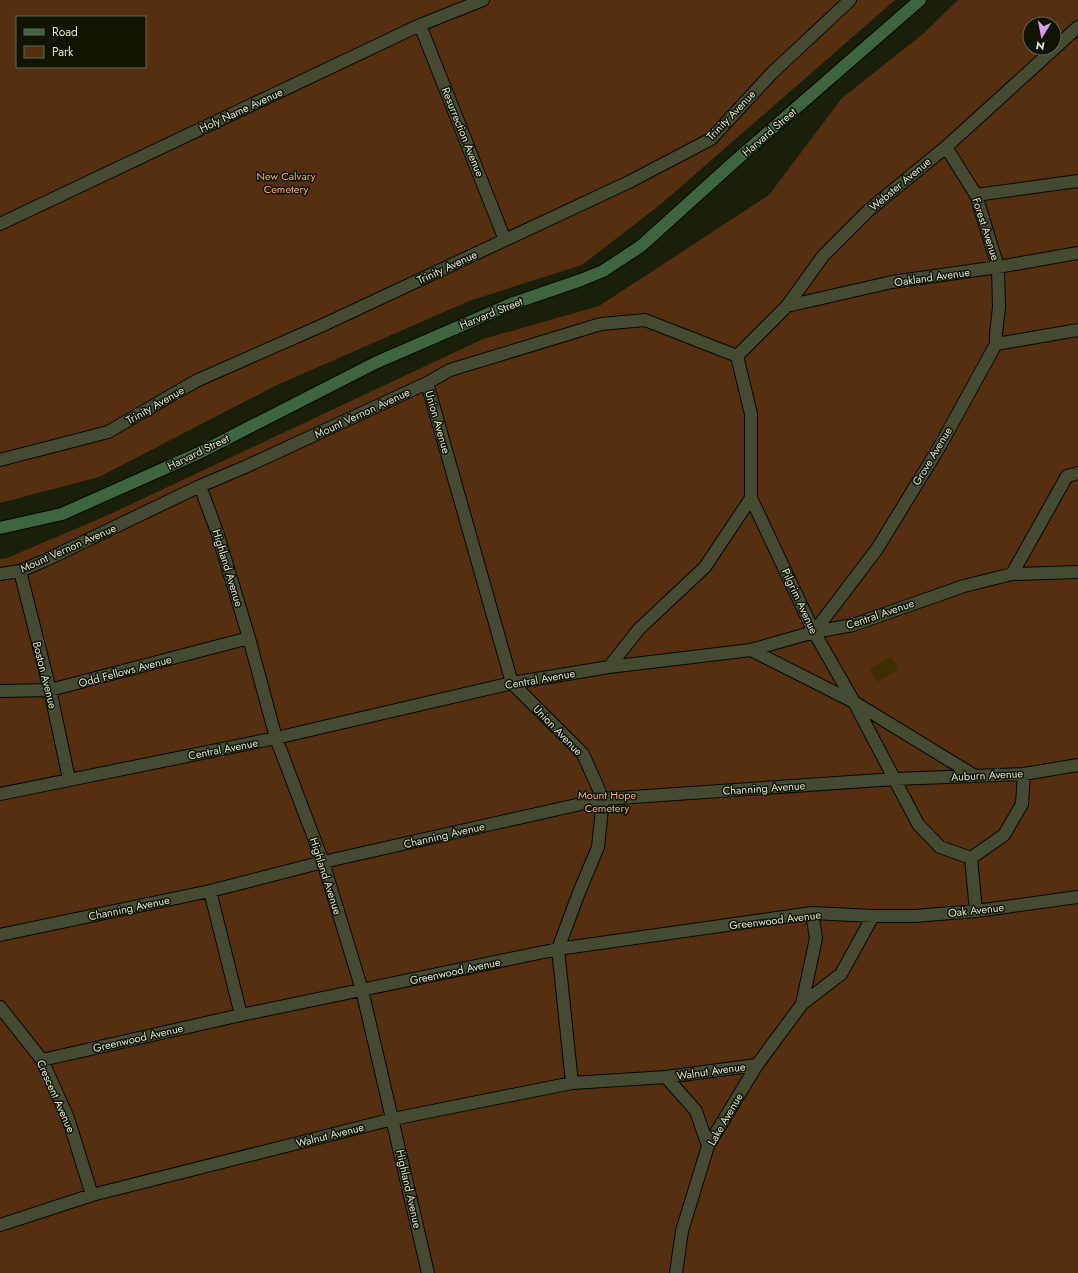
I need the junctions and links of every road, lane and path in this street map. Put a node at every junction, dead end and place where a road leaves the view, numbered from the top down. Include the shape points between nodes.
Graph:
1 (482, 0) edge
2 (850, 0) edge
3 (920, 0) edge
4 (420, 25) junction
5 (1078, 27) edge
6 (946, 147) junction
7 (1078, 181) edge
8 (976, 195) junction
9 (0, 224) edge
10 (505, 240) junction
11 (1078, 253) edge
12 (998, 267) junction
13 (787, 306) junction
14 (1078, 330) edge
15 (996, 344) junction
16 (737, 356) junction
17 (427, 383) junction
18 (0, 460) edge
19 (1078, 473) edge
20 (200, 486) junction
21 (752, 498) junction
22 (0, 528) edge
23 (20, 571) junction
24 (1078, 572) edge
25 (0, 574) edge
26 (1012, 574) junction
27 (814, 632) junction
28 (249, 638) junction
29 (751, 650) junction
30 (609, 667) junction
31 (512, 683) junction
32 (50, 690) junction
33 (0, 691) edge
34 (854, 702) junction
35 (276, 738) junction
36 (1078, 765) edge
37 (1024, 774) junction
38 (975, 776) junction
39 (895, 778) junction
40 (69, 780) junction
41 (0, 794) edge
42 (603, 799) junction
43 (971, 858) junction
44 (323, 862) junction
45 (210, 891) junction
46 (1078, 897) edge
47 (976, 911) junction
48 (812, 913) junction
49 (873, 916) junction
50 (0, 935) edge
51 (558, 949) junction
52 (362, 990) junction
53 (802, 1004) junction
54 (0, 1007) edge
55 (241, 1015) junction
56 (42, 1060) junction
57 (757, 1064) junction
58 (666, 1077) junction
59 (572, 1083) junction
60 (393, 1119) junction
61 (708, 1146) junction
62 (92, 1194) junction
63 (0, 1225) edge
64 (428, 1273) edge
65 (676, 1273) edge

1 - 4 lane, Holy Name Avenue
2 - 10 lane, Trinity Avenue via 772,73 711,139 629,182
3 - 22 main road, Harvard Street via 641,246 603,271 511,304 375,363 199,453 62,514
4 - 9 lane, Holy Name Avenue
4 - 10 lane, Resurrection Avenue
5 - 6 lane, Webster Avenue
6 - 8 lane, Forest Avenue
6 - 13 lane, Webster Avenue via 869,210 823,256
7 - 8 lane
8 - 12 lane, Forest Avenue
10 - 18 lane, Trinity Avenue via 196,381 108,432
11 - 12 lane, Oakland Avenue
12 - 13 lane, Oakland Avenue via 892,282
12 - 15 lane, Forest Avenue via 999,307
13 - 16 lane, Webster Avenue
14 - 15 lane
15 - 27 lane, Grove Avenue via 940,446 877,549
16 - 17 lane, Mount Vernon Avenue via 645,320 593,326 450,370
16 - 21 lane, Pilgrim Avenue via 751,414
17 - 20 lane, Mount Vernon Avenue
17 - 31 lane, Union Avenue
19 - 26 lane via 1067,476
20 - 23 lane, Mount Vernon Avenue
20 - 28 lane, Highland Avenue via 217,532
21 - 27 lane, Pilgrim Avenue
21 - 30 lane via 705,567 639,629
23 - 25 lane, Mount Vernon Avenue
23 - 32 lane, Boston Avenue
24 - 26 lane, Central Avenue
26 - 27 lane, Central Avenue via 964,586 853,625
27 - 29 lane, Central Avenue
27 - 34 lane, Pilgrim Avenue
28 - 32 lane, Odd Fellows Avenue
28 - 35 lane, Highland Avenue
29 - 30 lane, Central Avenue
29 - 34 lane, Pilgrim Avenue
30 - 31 lane, Central Avenue
31 - 35 lane, Central Avenue
31 - 42 lane, Union Avenue via 582,754
32 - 33 lane, Odd Fellows Avenue
32 - 40 lane, Boston Avenue
34 - 38 lane, Pilgrim Avenue
34 - 39 lane, Pilgrim Avenue
35 - 40 lane, Central Avenue
35 - 44 lane, Highland Avenue
36 - 37 lane, Auburn Avenue
37 - 38 lane, Auburn Avenue
37 - 43 lane via 1022,804 1004,835
38 - 39 lane, Auburn Avenue
39 - 42 lane, Channing Avenue
39 - 43 lane, Pilgrim Avenue via 918,824 934,841 940,847
40 - 41 lane, Central Avenue
42 - 44 lane, Channing Avenue
42 - 51 lane via 598,847
43 - 47 lane
44 - 45 lane, Channing Avenue
44 - 52 lane, Highland Avenue
45 - 50 lane, Channing Avenue
45 - 55 lane
46 - 47 lane, Oak Avenue
47 - 49 lane, Oak Avenue via 915,916
48 - 49 lane, Greenwood Avenue
48 - 51 lane, Greenwood Avenue
48 - 53 lane, Lake Avenue via 816,938
49 - 53 lane, Lake Avenue via 841,974
51 - 52 lane, Greenwood Avenue
51 - 59 lane
52 - 55 lane, Greenwood Avenue
52 - 60 lane, Highland Avenue
53 - 57 lane, Lake Avenue
54 - 56 lane, Crescent Avenue
55 - 56 lane, Greenwood Avenue
56 - 62 lane, Crescent Avenue via 68,1118
57 - 58 lane, Walnut Avenue
57 - 61 lane, Lake Avenue
58 - 59 lane, Walnut Avenue
58 - 61 lane, Walnut Avenue via 696,1112
59 - 60 lane, Walnut Avenue
60 - 62 lane, Walnut Avenue
60 - 64 lane, Highland Avenue
61 - 65 lane, Lake Avenue via 682,1231
62 - 63 lane, Walnut Avenue

